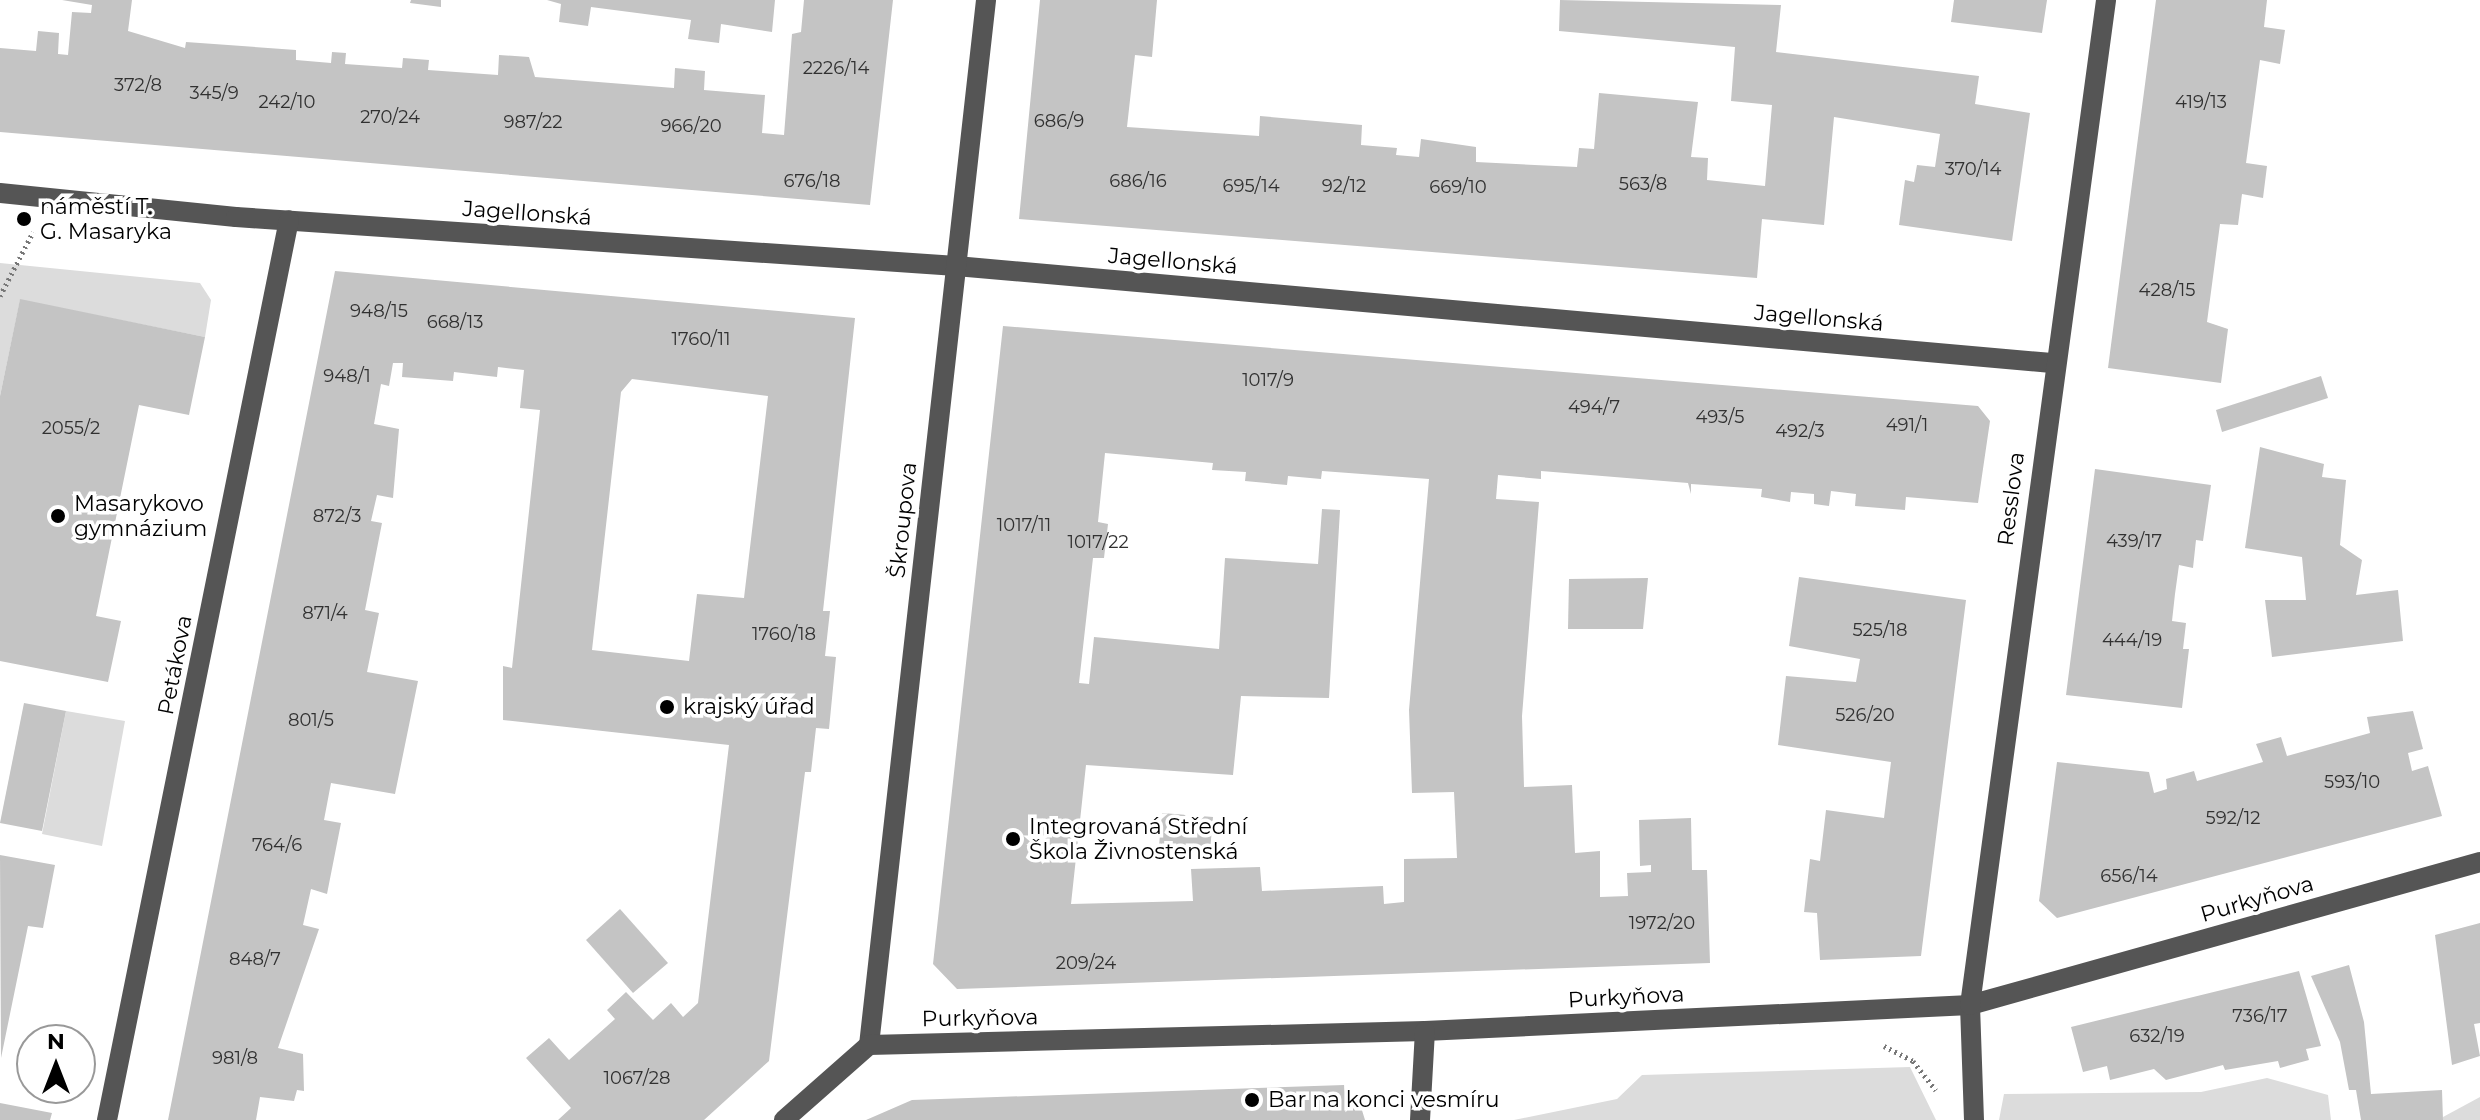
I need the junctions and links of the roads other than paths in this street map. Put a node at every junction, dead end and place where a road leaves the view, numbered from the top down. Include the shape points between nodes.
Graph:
1 (986, 0) edge
2 (2106, 0) edge
3 (0, 193) edge
4 (289, 220) junction
5 (956, 266) junction
6 (2052, 363) junction
7 (2480, 862) edge
8 (1970, 1005) junction
9 (1425, 1031) junction
10 (869, 1045) junction
11 (107, 1120) edge
12 (784, 1120) edge
13 (1420, 1120) edge
14 (1974, 1120) edge

1 - 5 street, Škroupova
2 - 6 street, Resslova
3 - 4 street
4 - 5 street, Jagellonská
4 - 11 street, Petákova
5 - 6 street, Jagellonská
5 - 10 street, Škroupova
6 - 8 street, Resslova
7 - 8 street, Purkyňova
8 - 9 street, Purkyňova
8 - 14 street, Resslova
9 - 10 street, Purkyňova
9 - 13 street
10 - 12 street

